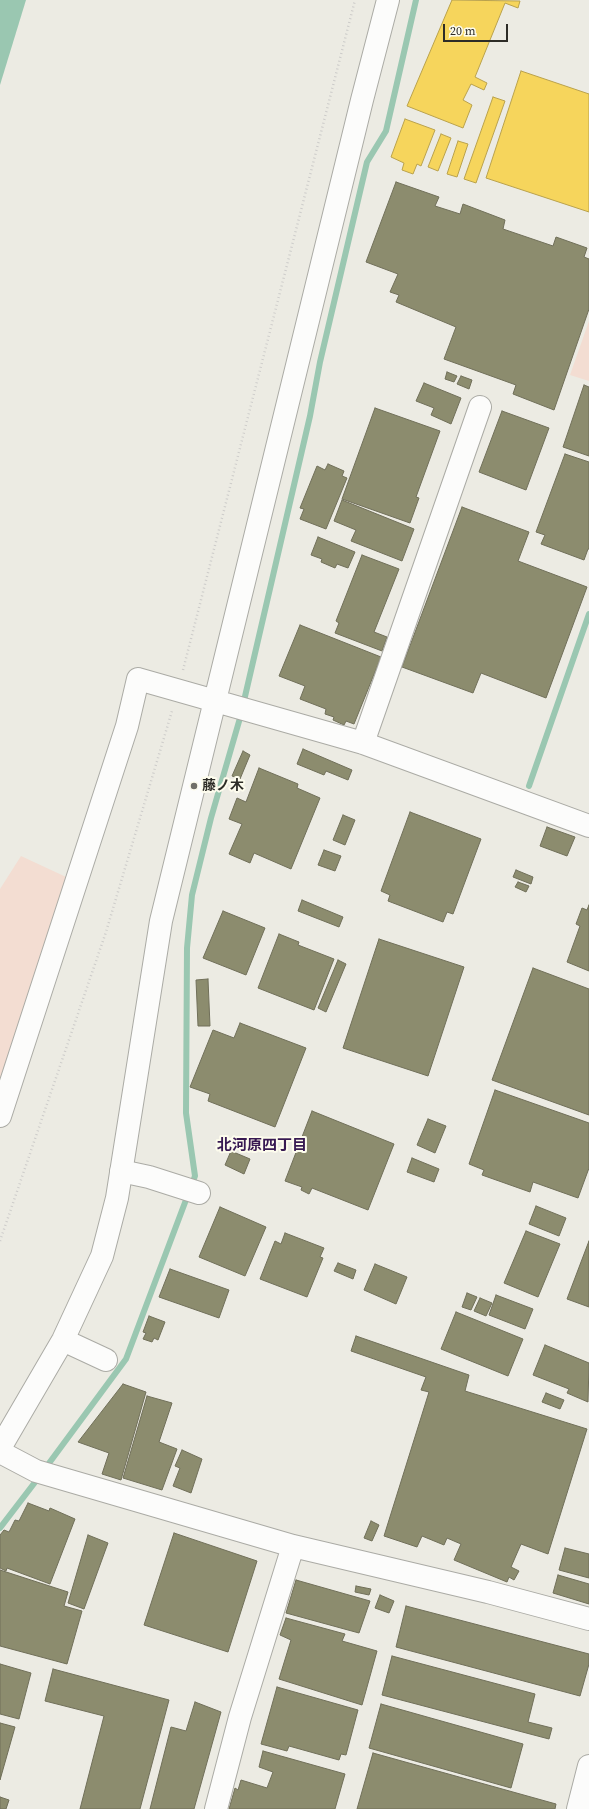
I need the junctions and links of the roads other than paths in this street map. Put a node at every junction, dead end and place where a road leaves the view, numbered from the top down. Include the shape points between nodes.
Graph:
1 (388, 0) edge
2 (480, 407) dead end
3 (215, 701) junction
4 (363, 742) junction
5 (589, 826) edge
6 (0, 1116) edge
7 (121, 1172) junction
8 (200, 1194) dead end
9 (63, 1340) junction
10 (106, 1360) dead end
11 (0, 1448) edge
12 (0, 1452) edge
13 (293, 1546) junction
14 (589, 1619) edge
15 (589, 1766) edge
16 (216, 1809) edge
17 (578, 1809) edge

1 - 3 street
2 - 4 street
3 - 4 street
3 - 6 street via 138,679 127,726
3 - 7 street via 161,921
4 - 5 street
7 - 8 street via 149,1177
7 - 9 street via 102,1256
9 - 10 street
9 - 11 street
12 - 13 street via 36,1471
13 - 14 street via 488,1592
13 - 16 street via 240,1717
15 - 17 street

